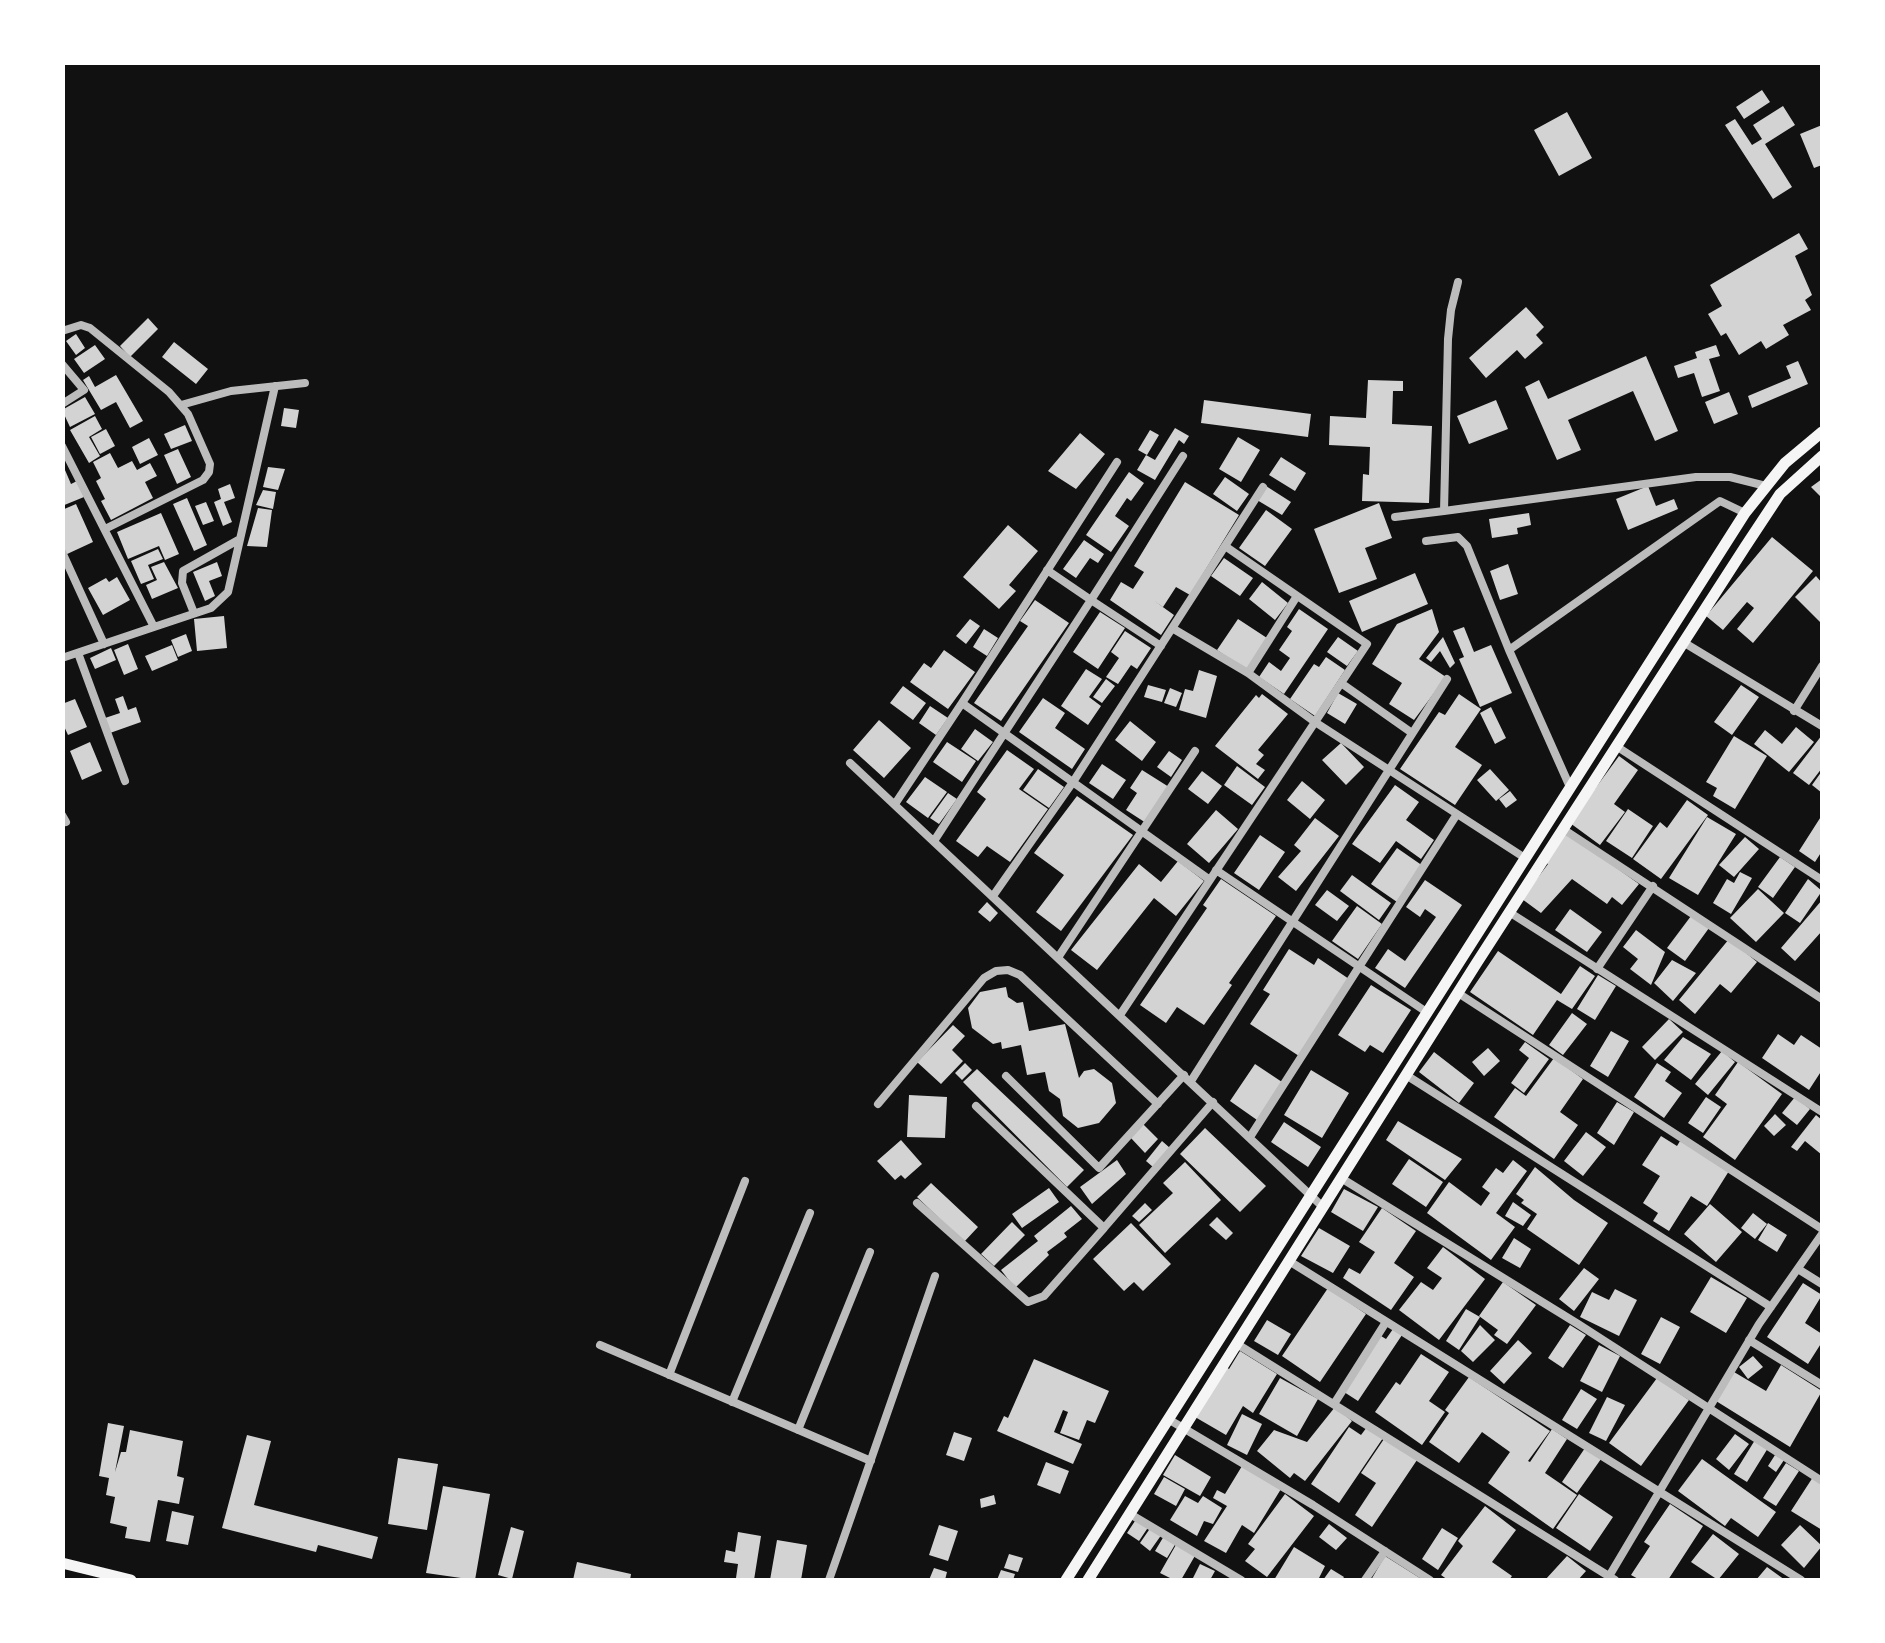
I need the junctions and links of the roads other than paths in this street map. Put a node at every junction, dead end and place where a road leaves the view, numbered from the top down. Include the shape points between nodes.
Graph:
1 (1458, 282) dead end
2 (62, 331) edge
3 (62, 364) edge
4 (304, 383) dead end
5 (275, 386) junction
6 (62, 404) edge
7 (181, 404) junction
8 (1822, 432) edge
9 (62, 446) edge
10 (1183, 456) dead end
11 (1822, 456) edge
12 (1117, 462) dead end
13 (1766, 486) junction
14 (1263, 487) dead end
15 (1444, 511) junction
16 (1745, 513) junction
17 (1395, 517) dead end
18 (104, 529) junction
19 (240, 539) junction
20 (1426, 541) dead end
21 (1225, 546) junction
22 (62, 552) edge
23 (1046, 570) junction
24 (1297, 596) junction
25 (1092, 600) junction
26 (194, 613) junction
27 (154, 627) junction
28 (1172, 628) junction
29 (1684, 642) junction
30 (104, 644) junction
31 (1161, 646) junction
32 (1510, 650) junction
33 (78, 652) junction
34 (62, 658) edge
35 (1822, 666) edge
36 (1248, 673) junction
37 (1447, 679) dead end
38 (1341, 683) junction
39 (962, 703) junction
40 (1794, 711) junction
41 (1315, 722) junction
42 (1822, 726) edge
43 (1006, 734) junction
44 (1412, 734) junction
45 (1616, 746) junction
46 (1195, 751) dead end
47 (850, 762) dead end
48 (1389, 770) junction
49 (126, 782) dead end
50 (1073, 782) junction
51 (1570, 787) junction
52 (895, 804) junction
53 (1458, 814) junction
54 (1563, 828) junction
55 (1143, 832) junction
56 (934, 841) junction
57 (1525, 858) junction
58 (1216, 870) junction
59 (1210, 880) junction
60 (1822, 880) edge
61 (1653, 886) junction
62 (993, 896) junction
63 (1509, 912) junction
64 (1292, 922) junction
65 (1059, 956) junction
66 (1360, 968) junction
67 (1596, 969) junction
68 (1458, 993) junction
69 (1822, 998) edge
70 (1428, 1013) junction
71 (1120, 1015) junction
72 (1406, 1075) junction
73 (1006, 1076) dead end
74 (1187, 1078) junction
75 (1213, 1102) junction
76 (878, 1104) dead end
77 (1158, 1104) junction
78 (976, 1106) dead end
79 (1822, 1112) edge
80 (1250, 1137) junction
81 (1341, 1178) junction
82 (745, 1181) dead end
83 (1312, 1195) junction
84 (916, 1203) dead end
85 (1323, 1206) junction
86 (810, 1214) dead end
87 (1104, 1228) junction
88 (1822, 1232) edge
89 (870, 1252) dead end
90 (1289, 1261) junction
91 (1798, 1269) junction
92 (936, 1276) dead end
93 (1822, 1284) edge
94 (1771, 1307) junction
95 (1386, 1322) junction
96 (1749, 1340) junction
97 (1237, 1344) junction
98 (600, 1346) dead end
99 (668, 1375) junction
100 (1822, 1385) edge
101 (732, 1402) junction
102 (1334, 1404) junction
103 (1709, 1408) junction
104 (1168, 1419) junction
105 (798, 1430) junction
106 (1183, 1430) junction
107 (870, 1461) junction
108 (1822, 1480) edge
109 (1659, 1492) junction
110 (1130, 1514) junction
111 (1385, 1552) junction
112 (62, 1563) edge
113 (1610, 1579) edge
114 (131, 1580) edge
115 (829, 1580) edge
116 (1066, 1580) edge
117 (1088, 1580) edge
118 (1237, 1580) edge
119 (1365, 1580) edge
120 (1430, 1580) edge
121 (1801, 1580) edge

1 - 15 street via 1448,339
2 - 7 street via 90,328
3 - 6 street via 84,390
4 - 5 street
5 - 7 street
5 - 19 street
7 - 18 street via 207,450 210,472
8 - 13 main road
9 - 18 street
10 - 25 street
11 - 29 main road via 1780,494
12 - 23 street
13 - 15 street via 1696,477
13 - 16 main road
14 - 21 street
15 - 17 street
16 - 32 street via 1720,501
16 - 51 main road
18 - 27 street
19 - 26 street via 222,602
19 - 26 street via 184,571
20 - 32 street via 1458,537 1467,546
21 - 24 street
21 - 28 street
22 - 30 street
23 - 25 street
23 - 39 street
24 - 36 street
24 - 38 street via 1367,644
25 - 31 street
25 - 43 street
26 - 27 street
27 - 30 street
28 - 31 street
28 - 36 street
29 - 40 street
29 - 45 main road
30 - 33 street
31 - 50 street
32 - 51 street
33 - 34 street
33 - 49 street
35 - 40 street
36 - 41 street
37 - 44 street
38 - 41 street
38 - 44 street
39 - 43 street
39 - 52 street
40 - 42 street
41 - 48 street
41 - 58 street
43 - 50 street
43 - 56 street
44 - 48 street
45 - 54 main road
45 - 60 street
46 - 55 street
47 - 52 street
48 - 53 street
48 - 64 street
50 - 55 street
50 - 62 street
51 - 57 main road
52 - 56 street
53 - 57 street
53 - 66 street
54 - 61 street
54 - 63 main road
55 - 59 street
55 - 65 street
56 - 62 street
57 - 70 main road
58 - 59 street
58 - 64 street
59 - 71 street
61 - 67 street
61 - 69 street
62 - 65 street
63 - 67 street
63 - 68 main road
64 - 66 street
64 - 74 street
65 - 71 street
66 - 70 street
66 - 80 street
67 - 79 street
68 - 72 main road
68 - 88 street
70 - 83 main road
71 - 74 street
72 - 81 main road
72 - 94 street
73 - 77 street via 1100,1168
74 - 75 street
74 - 77 street
75 - 80 street
75 - 87 street
76 - 77 street via 984,978 1008,970 1020,974
78 - 87 street
80 - 83 street
81 - 85 main road
81 - 103 street
82 - 99 street
83 - 85 street
83 - 104 main road
84 - 87 street via 1028,1302 1044,1296
85 - 90 main road
86 - 101 street
88 - 91 street
89 - 105 street
90 - 95 street
90 - 97 main road
91 - 93 street
91 - 94 street
92 - 107 street
94 - 96 street
95 - 102 street
95 - 109 street
96 - 100 street
96 - 103 street
97 - 102 street
97 - 106 main road
98 - 99 street
99 - 101 street
101 - 105 street
102 - 113 street
103 - 108 street
103 - 109 street
104 - 106 street
104 - 116 main road
105 - 107 street
106 - 110 main road
106 - 111 street
107 - 115 street
109 - 113 street
109 - 121 street
110 - 117 main road
110 - 118 street
111 - 119 street
111 - 120 street
112 - 114 main road

